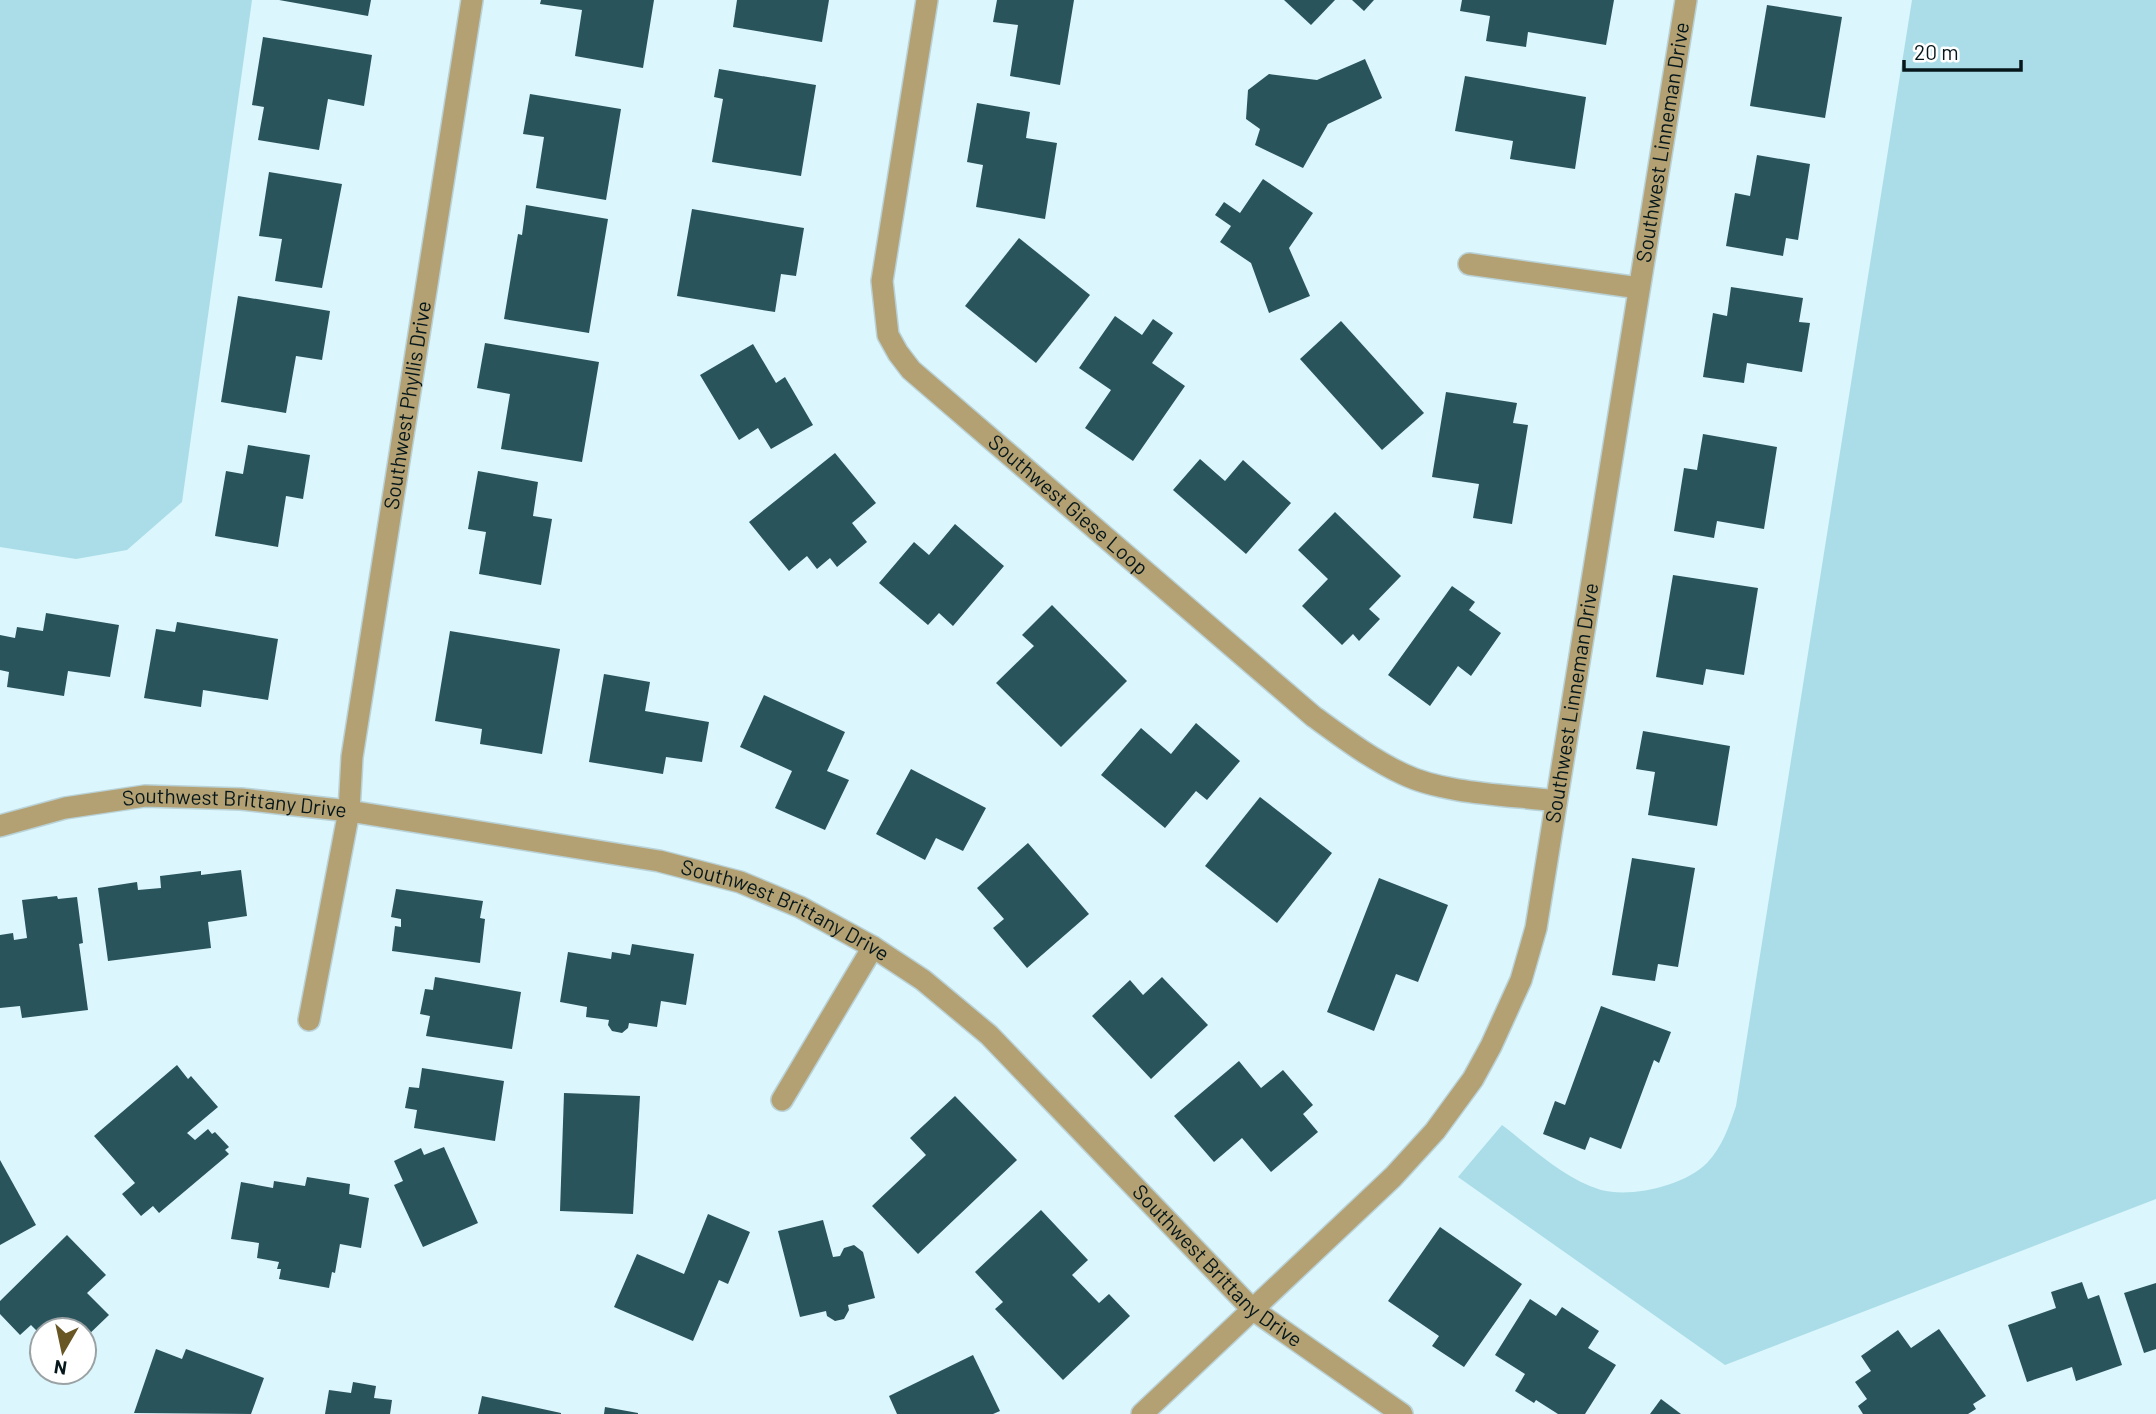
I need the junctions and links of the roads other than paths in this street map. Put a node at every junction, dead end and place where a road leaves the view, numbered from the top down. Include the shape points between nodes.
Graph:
1 (472, 0) edge
2 (928, 0) edge
3 (1686, 0) edge
4 (1469, 264) dead end
5 (1639, 288) junction
6 (1556, 801) junction
7 (349, 811) junction
8 (0, 826) edge
9 (873, 947) junction
10 (309, 1020) dead end
11 (782, 1100) dead end
12 (1252, 1309) junction
13 (1142, 1414) edge
14 (1402, 1414) edge

1 - 7 street, Southwest Phyllis Drive via 352,757
2 - 6 street, Southwest Giese Loop via 883,281 888,335 898,353 922,379 1313,716 1372,758 1437,786
3 - 5 street, Southwest Linneman Drive
4 - 5 street
5 - 6 street, Southwest Linneman Drive
6 - 12 street, Southwest Linneman Drive via 1530,955 1508,1012 1473,1079 1417,1153
7 - 8 street, Southwest Brittany Drive via 241,799 145,796 65,808
7 - 9 street, Southwest Brittany Drive via 659,861 717,876 800,906
7 - 10 street, Southwest Phyllis Drive
9 - 11 street
9 - 12 street, Southwest Brittany Drive via 923,980 989,1035
12 - 13 street, Southwest Linneman Drive
12 - 14 street, Southwest Brittany Drive

